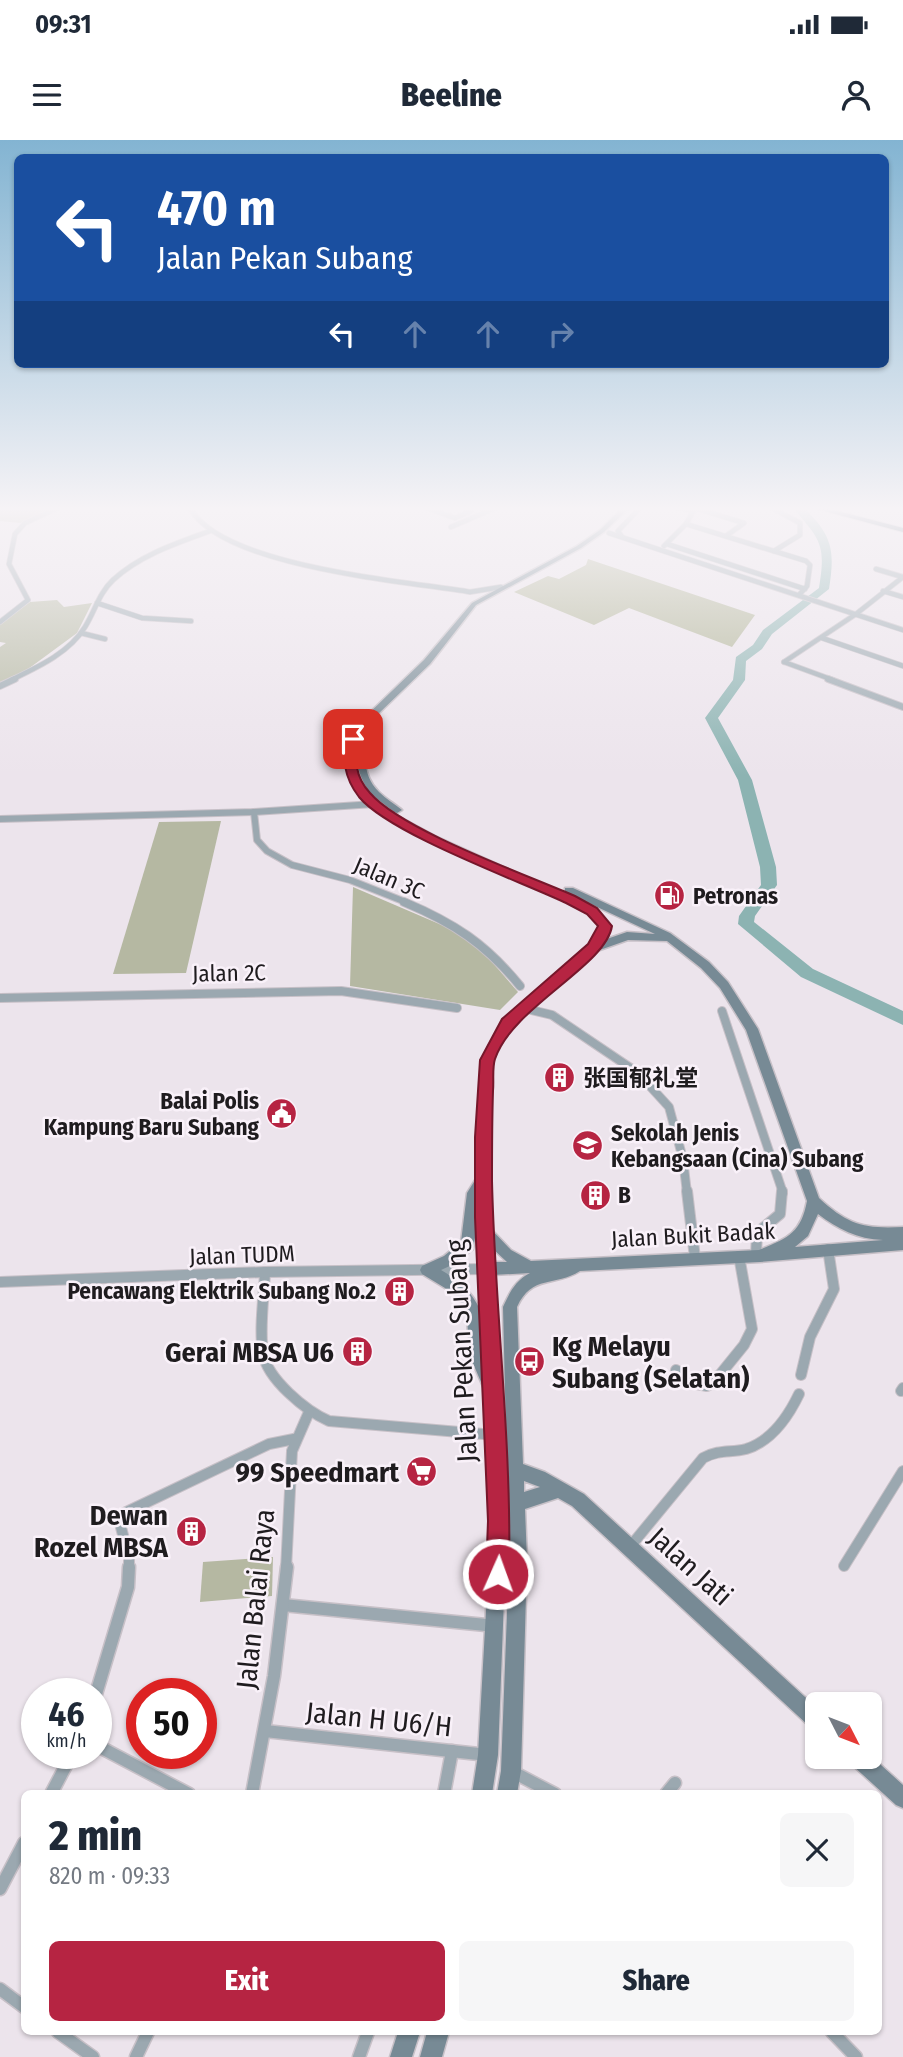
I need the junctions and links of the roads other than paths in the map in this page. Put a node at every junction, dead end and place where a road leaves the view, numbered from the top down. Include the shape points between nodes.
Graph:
1 (28, 597) edge
2 (101, 597) edge
3 (476, 597) edge
4 (484, 597) edge
5 (497, 597) edge
6 (807, 597) edge
7 (875, 597) edge
8 (97, 603) junction
9 (474, 604) junction
10 (856, 614) junction
11 (191, 621) dead end
12 (0, 622) edge
13 (903, 630) edge
14 (81, 633) junction
15 (822, 638) junction
16 (105, 639) dead end
17 (903, 666) edge
18 (0, 687) edge
19 (903, 707) edge
20 (374, 804) junction
21 (254, 812) junction
22 (0, 819) edge
23 (674, 941) junction
24 (593, 948) junction
25 (520, 985) dead end
26 (0, 998) edge
27 (457, 1008) dead end
28 (523, 1008) junction
29 (722, 1011) dead end
30 (484, 1177) junction
31 (814, 1202) junction
32 (485, 1232) junction
33 (903, 1233) edge
34 (903, 1244) edge
35 (828, 1249) junction
36 (739, 1256) junction
37 (758, 1256) junction
38 (695, 1258) junction
39 (580, 1263) junction
40 (528, 1266) junction
41 (485, 1269) junction
42 (427, 1270) junction
43 (265, 1272) junction
44 (0, 1282) edge
45 (676, 1370) dead end
46 (801, 1375) dead end
47 (494, 1393) junction
48 (799, 1394) dead end
49 (309, 1412) junction
50 (495, 1435) junction
51 (294, 1439) junction
52 (516, 1470) junction
53 (903, 1471) edge
54 (560, 1489) junction
55 (517, 1503) junction
56 (629, 1548) junction
57 (844, 1566) dead end
58 (283, 1605) junction
59 (496, 1626) junction
60 (101, 1678) edge
61 (805, 1709) edge
62 (265, 1731) junction
63 (452, 1751) junction
64 (112, 1753) edge
65 (488, 1755) junction
66 (64, 1769) edge
67 (871, 1769) edge
68 (511, 1771) junction
69 (53, 1790) edge
70 (181, 1790) edge
71 (253, 1790) edge
72 (445, 1790) edge
73 (483, 1790) edge
74 (508, 1790) edge
75 (547, 1790) edge
76 (903, 1798) edge
77 (21, 1849) edge
78 (0, 1889) edge
79 (0, 1989) edge
80 (21, 2005) edge
81 (62, 2035) edge
82 (147, 2035) edge
83 (364, 2035) edge
84 (408, 2035) edge
85 (438, 2035) edge
86 (835, 2035) edge
87 (93, 2057) edge
88 (136, 2057) edge
89 (359, 2057) edge
90 (401, 2057) edge
91 (431, 2057) edge
92 (856, 2057) edge

1 - 12 street
2 - 8 street
3 - 9 street
4 - 9 main road
5 - 23 main road, Jalan Pekan Subang via 482,606 436,662 380,715 363,740 360,760 368,785 387,805 424,825 645,923
6 - 10 street
7 - 10 street
8 - 11 street via 142,618
8 - 14 street
9 - 20 main road via 427,662 374,712 353,739 351,772
10 - 13 street
10 - 15 street
14 - 16 street
14 - 18 street via 51,658
15 - 17 street
15 - 19 street via 784,662
20 - 21 street
20 - 24 main road via 432,838 592,911 605,926
21 - 22 street
21 - 25 street, Jalan 3C via 257,840 272,855 288,864 366,886 466,933 490,951
23 - 24 main road, Jalan Pekan Subang via 654,935 627,936
23 - 31 main road, Jalan Pekan Subang via 724,985 752,1029
24 - 28 main road, Jalan Pekan Subang
26 - 27 street, Jalan 2C via 341,990
28 - 30 main road, Jalan Pekan Subang via 507,1023 487,1060
28 - 38 street via 552,1015 639,1073 661,1095 669,1107 683,1159
29 - 37 street via 784,1196 777,1219 755,1233
30 - 32 main road, Jalan Pekan Subang
30 - 42 main road via 474,1193 468,1245
31 - 33 main road, Jalan Pekan Subang via 854,1232
31 - 37 main road via 804,1233
32 - 40 main road via 506,1254
32 - 41 main road, Jalan Pekan Subang
34 - 35 main road, Jalan Bukit Badak
35 - 37 main road, Jalan Bukit Badak
35 - 46 street via 834,1289 810,1337
36 - 37 main road, Jalan Bukit Badak
36 - 38 main road, Jalan Bukit Badak
36 - 45 street via 750,1337 707,1386
38 - 39 main road, Jalan Bukit Badak
39 - 40 main road, Jalan Bukit Badak
39 - 52 main road, Jalan Pekan Subang via 572,1270 555,1271 525,1283 510,1307
40 - 41 main road, Jalan Bukit Badak
41 - 42 street, Jalan TUDM
41 - 47 main road, Jalan Pekan Subang
42 - 43 street, Jalan TUDM
42 - 47 main road via 469,1301 476,1354
43 - 44 street, Jalan TUDM
43 - 49 street via 263,1355 282,1385
47 - 50 main road, Jalan Pekan Subang
48 - 56 street via 788,1416 766,1438 746,1449 719,1450 703,1458
49 - 50 street via 329,1421
49 - 51 street, Jalan Balai Raya
50 - 59 main road, Jalan Pekan Subang via 499,1521
51 - 58 street, Jalan Balai Raya via 288,1461 290,1512
51 - 60 street via 269,1444 118,1516 129,1558 128,1587
52 - 54 street, Jalan Jati
52 - 55 main road, Jalan Pekan Subang
53 - 57 street
54 - 55 main road
54 - 56 main road, Jalan Jati
55 - 68 main road, Jalan Pekan Subang
56 - 61 main road, Jalan Jati
58 - 59 street
58 - 62 street, Jalan Balai Raya
59 - 65 main road, Jalan Pekan Subang
62 - 63 street, Jalan H U6/H
62 - 71 street, Jalan Balai Raya
63 - 65 street, Jalan H U6/H
63 - 72 street
64 - 70 street
65 - 73 main road, Jalan Pekan Subang
66 - 69 street
67 - 76 main road
68 - 74 main road, Jalan Pekan Subang
68 - 75 street
77 - 78 street
79 - 80 street
81 - 87 street
82 - 88 street
83 - 89 street
84 - 90 main road
85 - 91 main road
86 - 92 street

